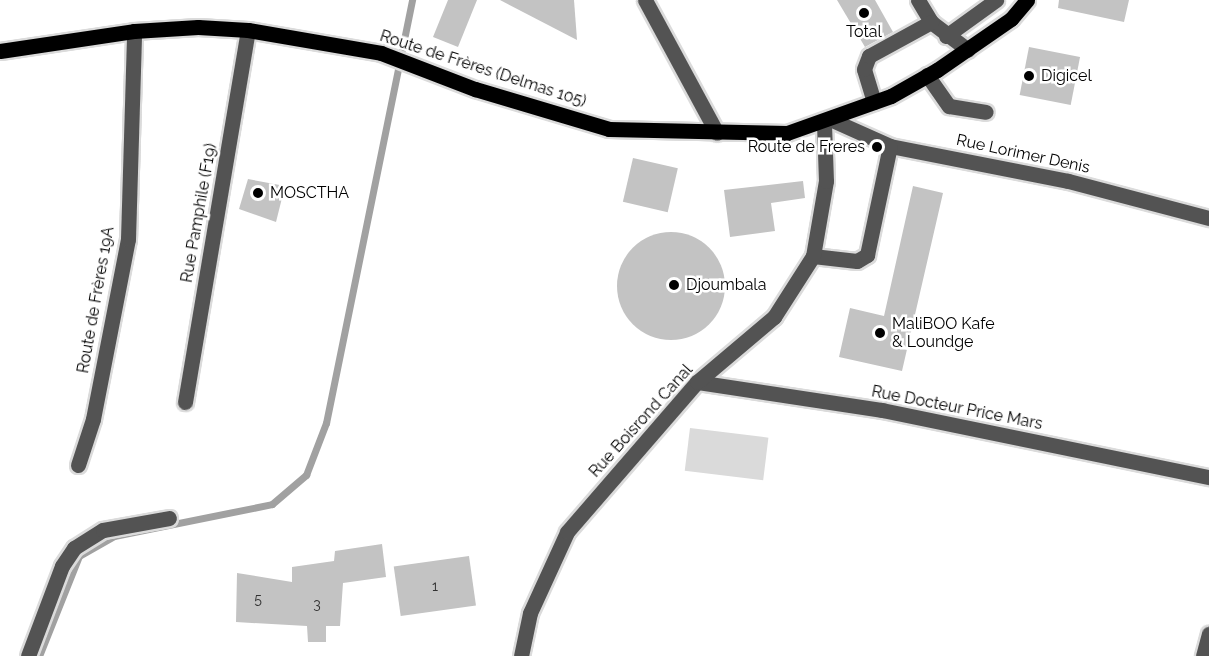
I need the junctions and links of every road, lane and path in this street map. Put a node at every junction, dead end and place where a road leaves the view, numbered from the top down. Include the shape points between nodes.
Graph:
1 (645, 0) edge
2 (918, 0) edge
3 (996, 0) edge
4 (1027, 0) edge
5 (931, 22) junction
6 (248, 30) junction
7 (134, 31) junction
8 (946, 36) junction
9 (968, 50) junction
10 (0, 51) edge
11 (927, 75) junction
12 (874, 102) junction
13 (986, 112) dead end
14 (828, 121) junction
15 (717, 133) junction
16 (890, 146) junction
17 (1209, 218) edge
18 (813, 256) junction
19 (697, 382) junction
20 (185, 402) dead end
21 (78, 465) dead end
22 (1209, 477) edge
23 (169, 518) dead end
24 (1209, 634) edge
25 (28, 656) edge
26 (521, 656) edge
27 (1203, 656) edge

1 - 15 street
2 - 5 street
3 - 8 street
4 - 9 main road, Route de Frères (Delmas 105) via 1011,19
5 - 8 street
5 - 12 street via 869,56 864,69
6 - 7 main road, Route de Frères (Delmas 105) via 198,27
6 - 15 main road, Route de Frères (Delmas 105) via 381,52 475,89 609,129
6 - 20 street, Rue Pamphile (F19)
7 - 10 main road, Route de Frères (Delmas 105)
7 - 21 street, Route de Frères 19A via 128,239 93,419
8 - 9 street
9 - 11 main road, Route de Frères (Delmas 105)
11 - 12 main road, Route de Frères (Delmas 105)
11 - 13 street via 949,106
12 - 14 main road, Route de Frères (Delmas 105)
14 - 15 main road, Route de Frères (Delmas 105) via 787,133
14 - 16 street, Rue Lorimer Denis
14 - 18 street, Rue Boisrond Canal via 826,182
16 - 17 street, Rue Lorimer Denis via 1068,181
16 - 18 street via 867,255 857,261
18 - 19 street, Rue Boisrond Canal via 774,317
19 - 22 street, Rue Docteur Price Mars via 882,410
19 - 26 street, Rue Boisrond Canal via 567,532 530,613
23 - 25 street via 103,530 74,548 62,566
24 - 27 street

